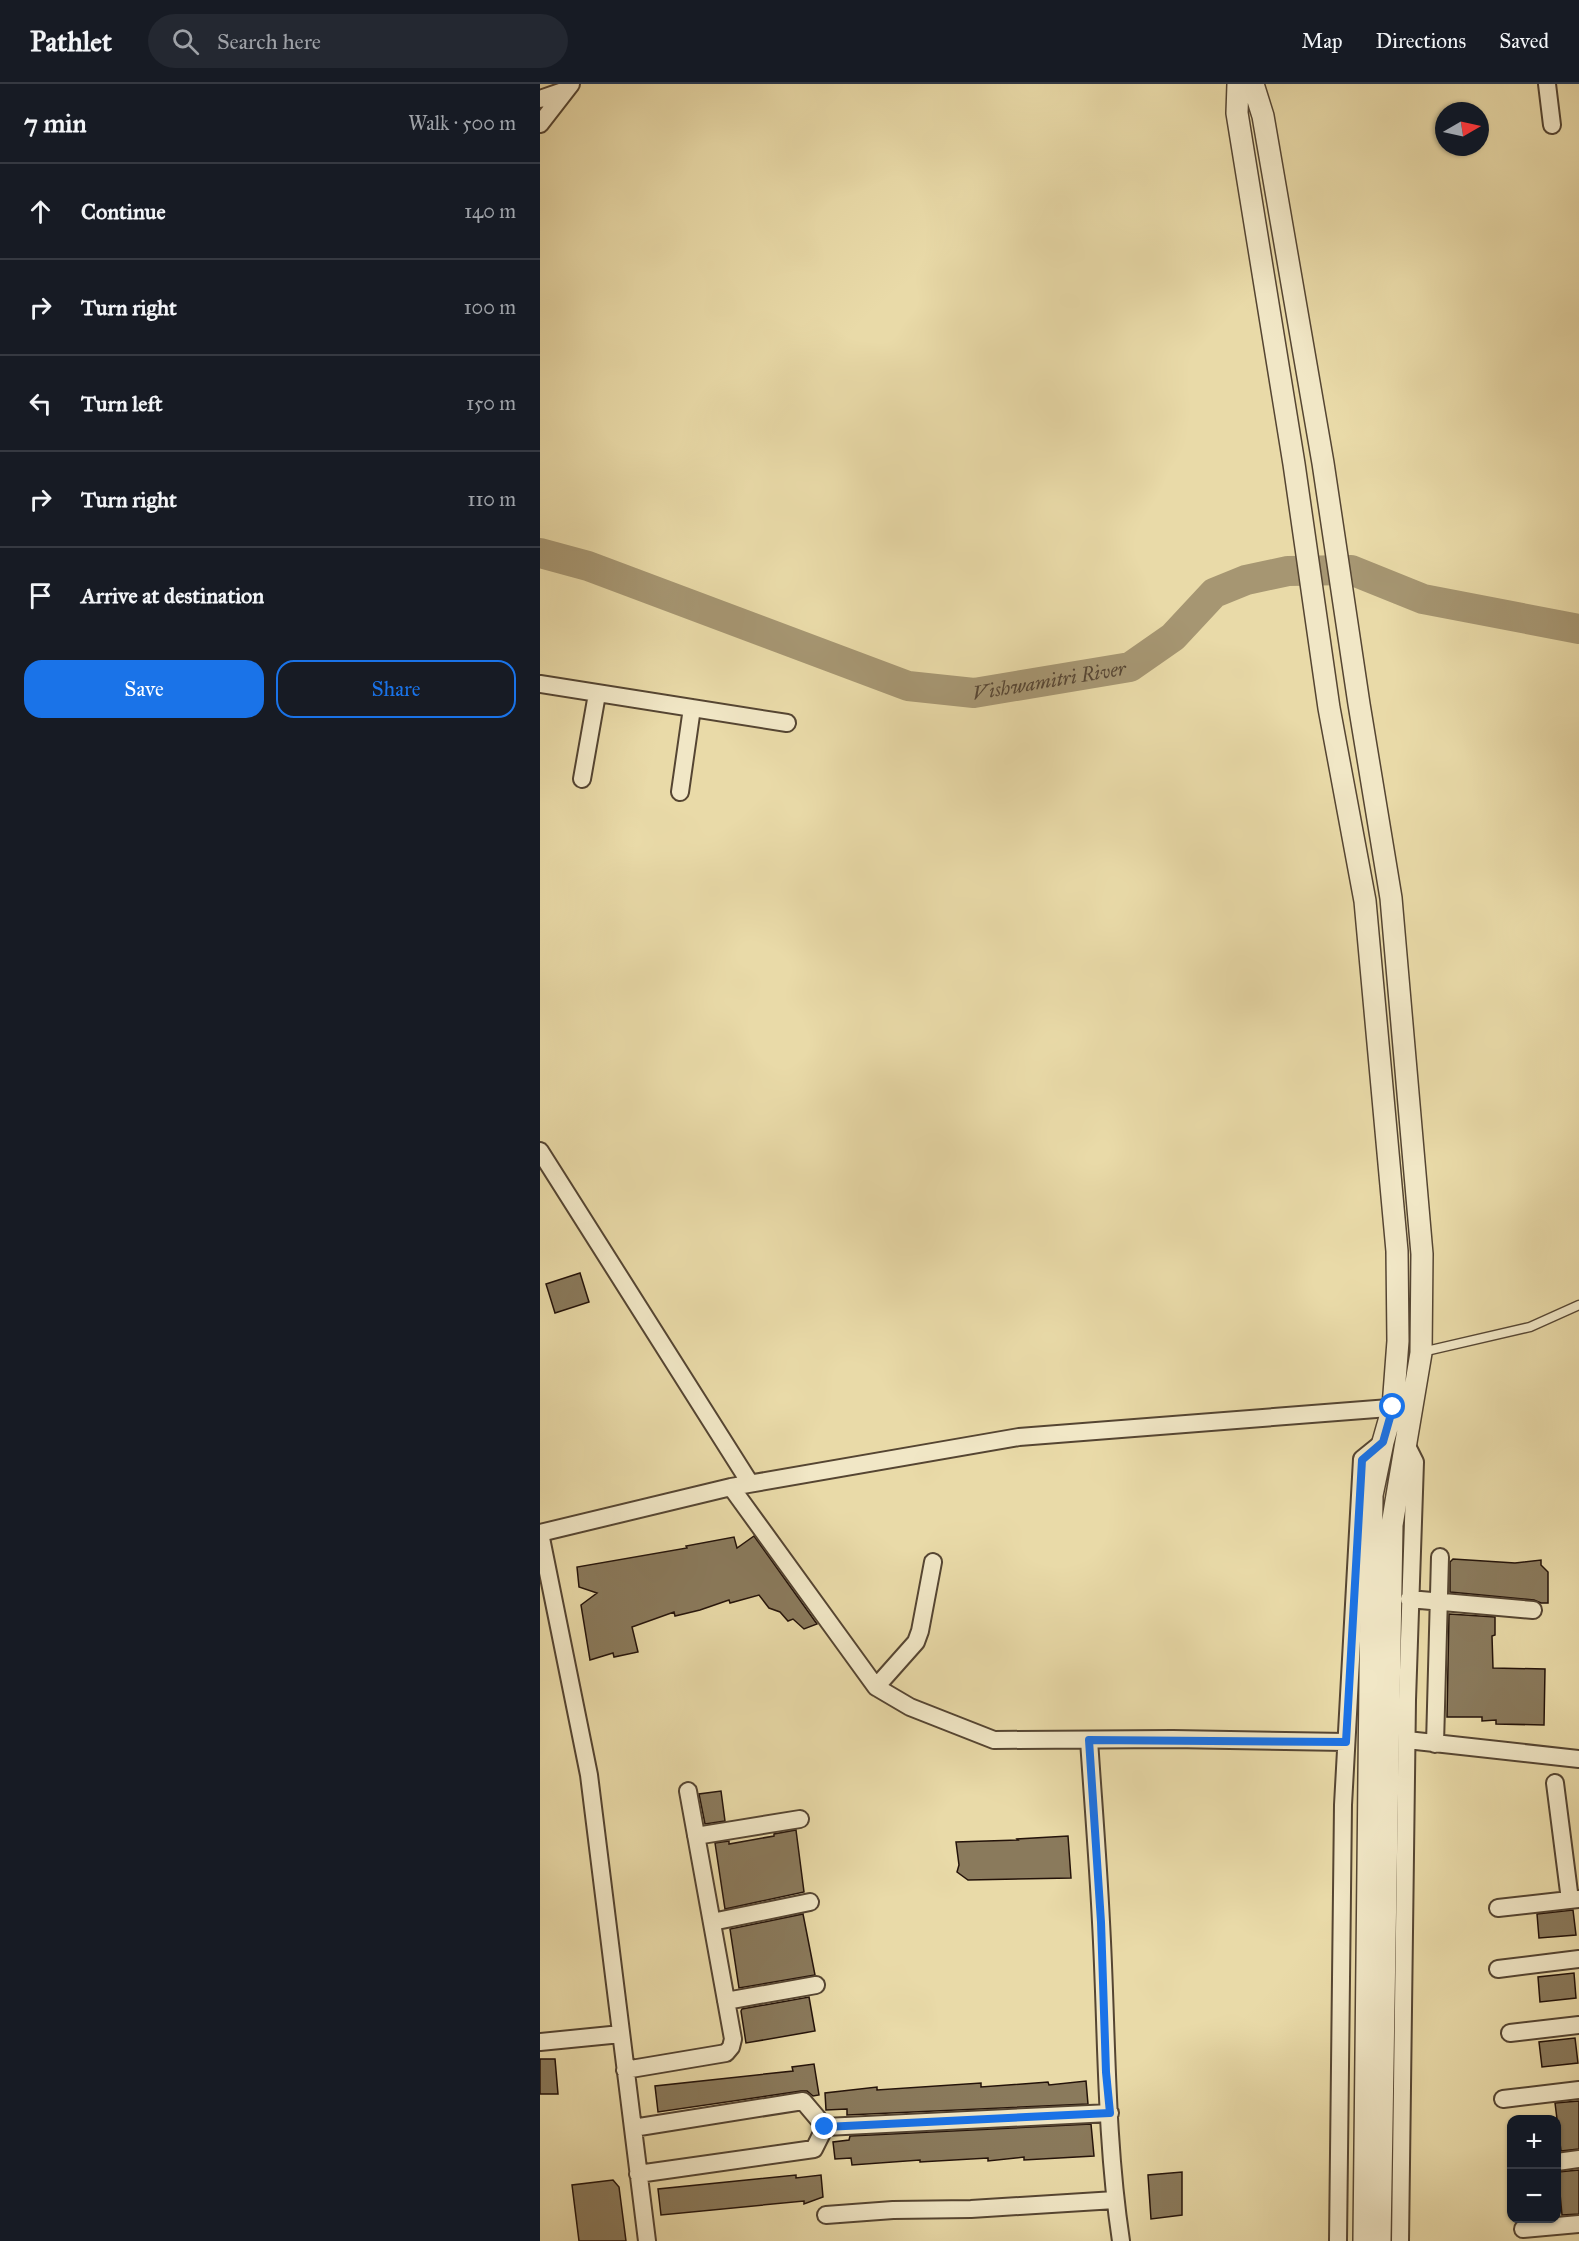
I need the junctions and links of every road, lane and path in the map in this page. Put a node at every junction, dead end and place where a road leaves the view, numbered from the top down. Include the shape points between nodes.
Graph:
1 (1238, 84) edge
2 (1253, 84) edge
3 (1547, 84) edge
4 (569, 87) edge
5 (540, 99) edge
6 (540, 124) edge
7 (1552, 125) dead end
8 (540, 684) edge
9 (597, 694) junction
10 (692, 708) junction
11 (787, 723) dead end
12 (582, 779) dead end
13 (680, 792) dead end
14 (540, 1151) edge
15 (1579, 1305) edge
16 (1421, 1353) junction
17 (1402, 1407) junction
18 (1383, 1442) junction
19 (1405, 1442) junction
20 (750, 1483) junction
21 (731, 1487) junction
22 (540, 1533) edge
23 (1440, 1557) dead end
24 (933, 1562) dead end
25 (1409, 1599) junction
26 (1438, 1601) junction
27 (1533, 1610) dead end
28 (876, 1687) junction
29 (1089, 1740) junction
30 (1407, 1740) junction
31 (1346, 1742) junction
32 (1435, 1744) junction
33 (1579, 1759) edge
34 (1555, 1783) dead end
35 (688, 1791) dead end
36 (800, 1819) dead end
37 (696, 1836) junction
38 (1574, 1900) edge
39 (810, 1902) dead end
40 (1498, 1908) dead end
41 (712, 1922) junction
42 (1579, 1959) edge
43 (1498, 1969) dead end
44 (816, 1984) dead end
45 (726, 2001) junction
46 (1579, 2025) edge
47 (1510, 2033) dead end
48 (621, 2034) junction
49 (540, 2042) edge
50 (626, 2070) junction
51 (1579, 2090) edge
52 (1503, 2099) dead end
53 (1110, 2113) junction
54 (825, 2127) junction
55 (633, 2128) junction
56 (1579, 2159) edge
57 (1561, 2161) edge
58 (638, 2174) junction
59 (1115, 2200) junction
60 (826, 2215) dead end
61 (1579, 2224) edge
62 (1523, 2229) dead end
63 (646, 2241) edge
64 (1121, 2241) edge
65 (1338, 2241) edge
66 (1364, 2241) edge
67 (1380, 2241) edge
68 (1400, 2241) edge

1 - 17 street via 1237,113 1329,708 1365,901 1397,1251
2 - 16 street via 1263,116 1323,463 1391,898 1422,1254
3 - 7 street
4 - 5 street
4 - 6 street
8 - 9 street
9 - 10 street
9 - 12 street
10 - 11 street
10 - 13 street
14 - 20 street
15 - 16 lane via 1530,1327
16 - 17 street
17 - 18 street
17 - 19 street
17 - 20 street via 1019,1437
18 - 31 street via 1362,1460
18 - 66 street via 1372,1495
19 - 25 street via 1415,1462
19 - 67 street via 1392,1537
20 - 21 street
21 - 22 street
21 - 28 street
22 - 48 street via 584,1740
23 - 26 street
24 - 28 street via 916,1642
25 - 26 street
25 - 30 street
26 - 27 street
26 - 32 street
28 - 29 street via 910,1707 993,1740
29 - 31 street
29 - 53 street
30 - 32 street
30 - 68 street
31 - 65 street
32 - 33 street
34 - 38 street
35 - 37 street
36 - 37 street
37 - 41 street
38 - 40 street
39 - 41 street
41 - 45 street
42 - 43 street
44 - 45 street
45 - 50 street via 733,2039 726,2053
46 - 47 street
48 - 49 street
48 - 50 street
50 - 55 street
51 - 52 street
53 - 54 street
53 - 59 street
54 - 55 street via 803,2101
54 - 58 street via 814,2149
55 - 58 street
56 - 57 street
58 - 63 street
59 - 60 street
59 - 64 street
61 - 62 street

